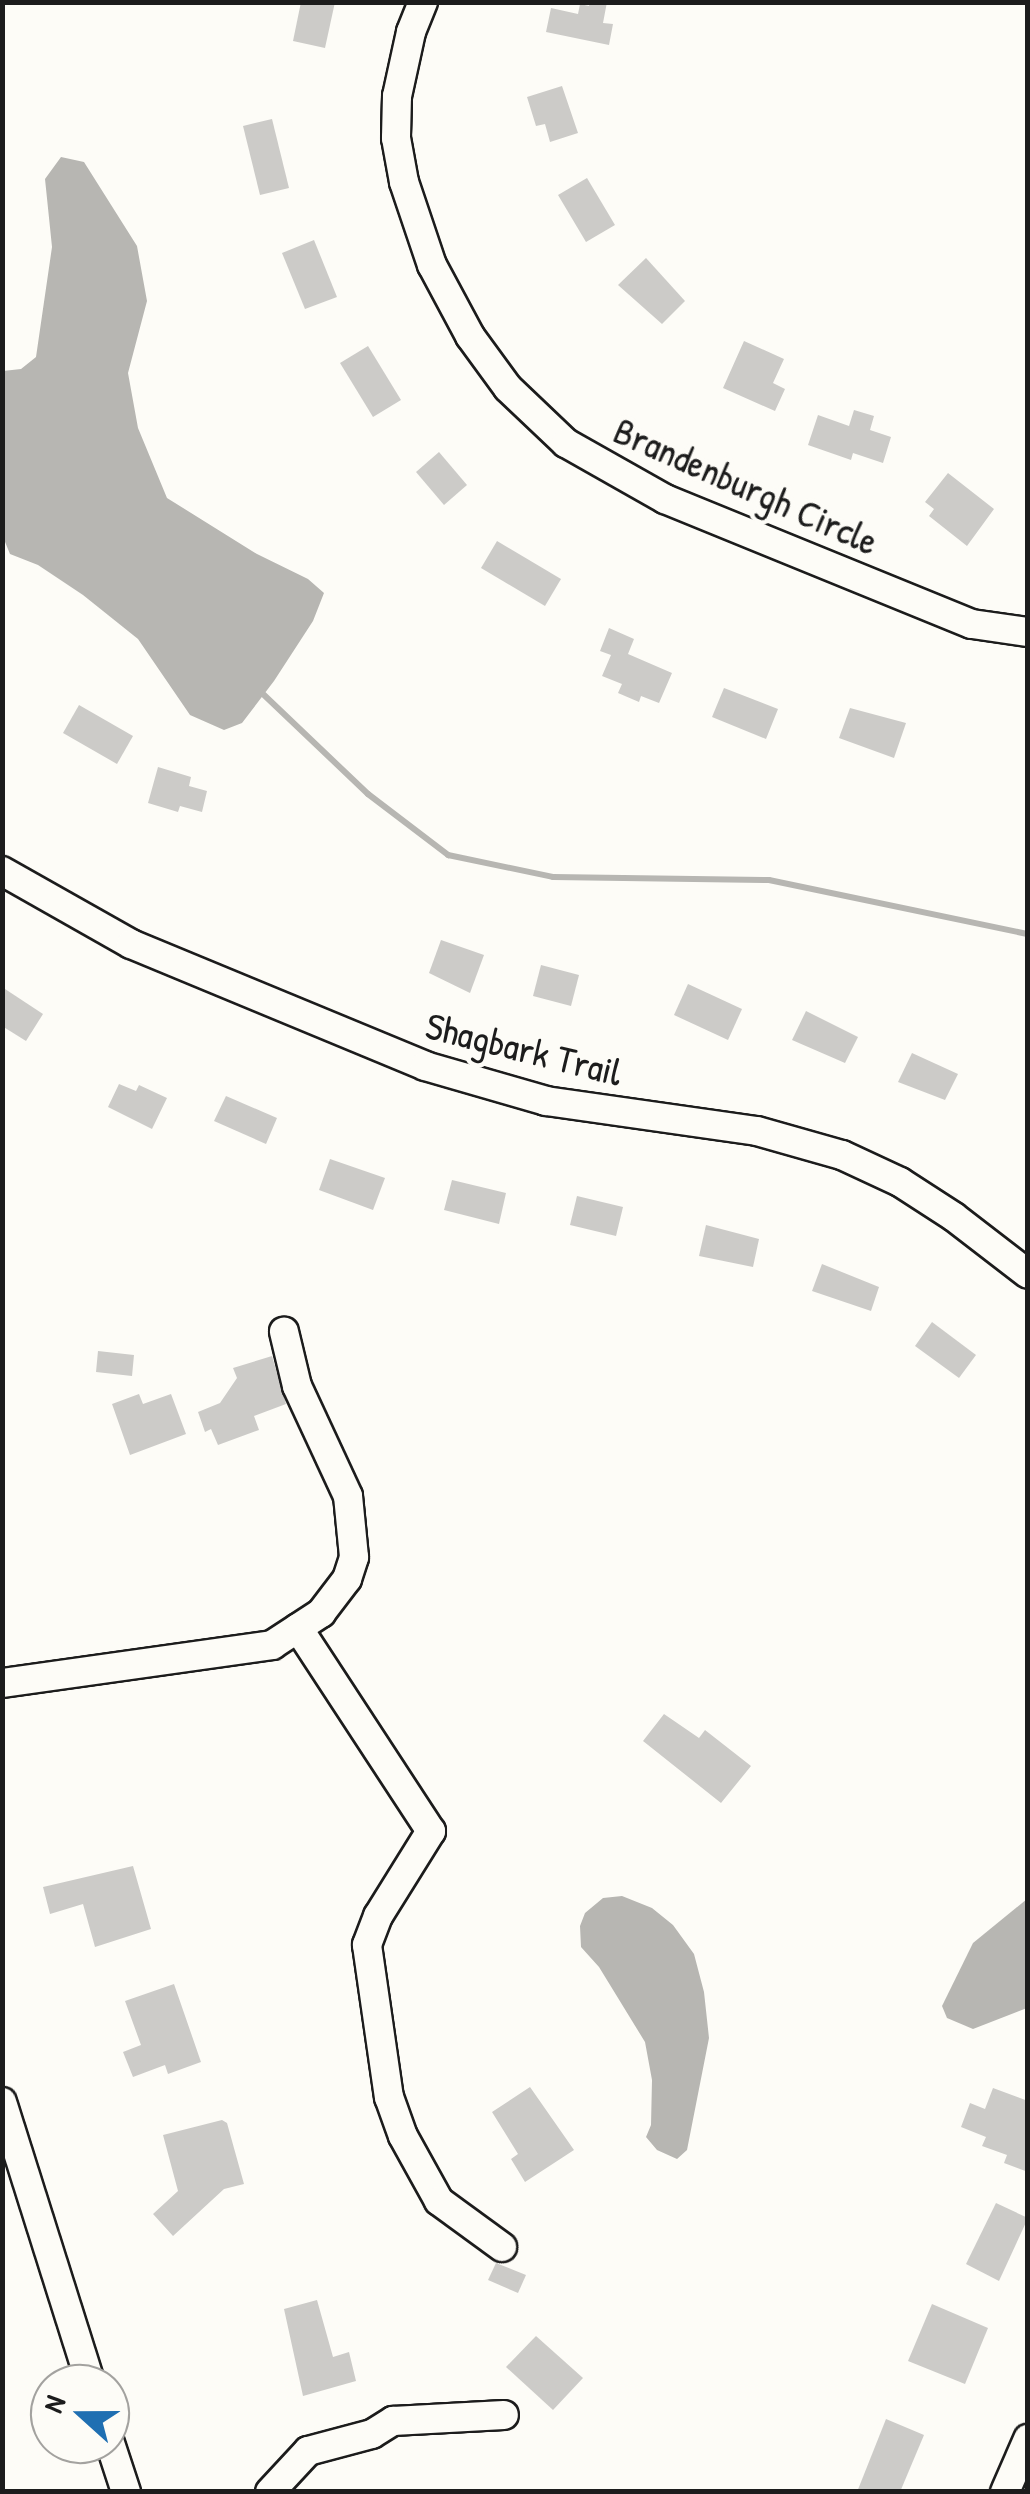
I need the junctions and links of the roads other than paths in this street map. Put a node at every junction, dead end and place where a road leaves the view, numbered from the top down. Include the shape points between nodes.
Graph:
1 (423, 2) edge
2 (1028, 632) edge
3 (2, 871) edge
4 (1028, 1274) edge
5 (284, 1332) dead end
6 (298, 1628) junction
7 (2, 1683) edge
8 (2, 2102) edge
9 (502, 2247) dead end
10 (85, 2364) edge
11 (504, 2416) dead end
12 (1028, 2439) edge
13 (117, 2464) edge
14 (126, 2492) edge
15 (270, 2492) edge
16 (1005, 2492) edge

1 - 2 street, Brandenburgh Circle via 397,96 404,182 432,265 508,388 566,443 664,499 972,624
3 - 4 street, Shagbark Trail via 131,944 424,1066 546,1101 757,1131 842,1155 900,1182
5 - 6 street via 297,1386 348,1496 354,1557 347,1580 321,1614
6 - 7 street via 272,1645
6 - 9 street via 431,1832 367,1945 389,2096 439,2201
8 - 10 street
11 - 15 street via 393,2421 372,2434 308,2450
12 - 16 street
13 - 14 street

